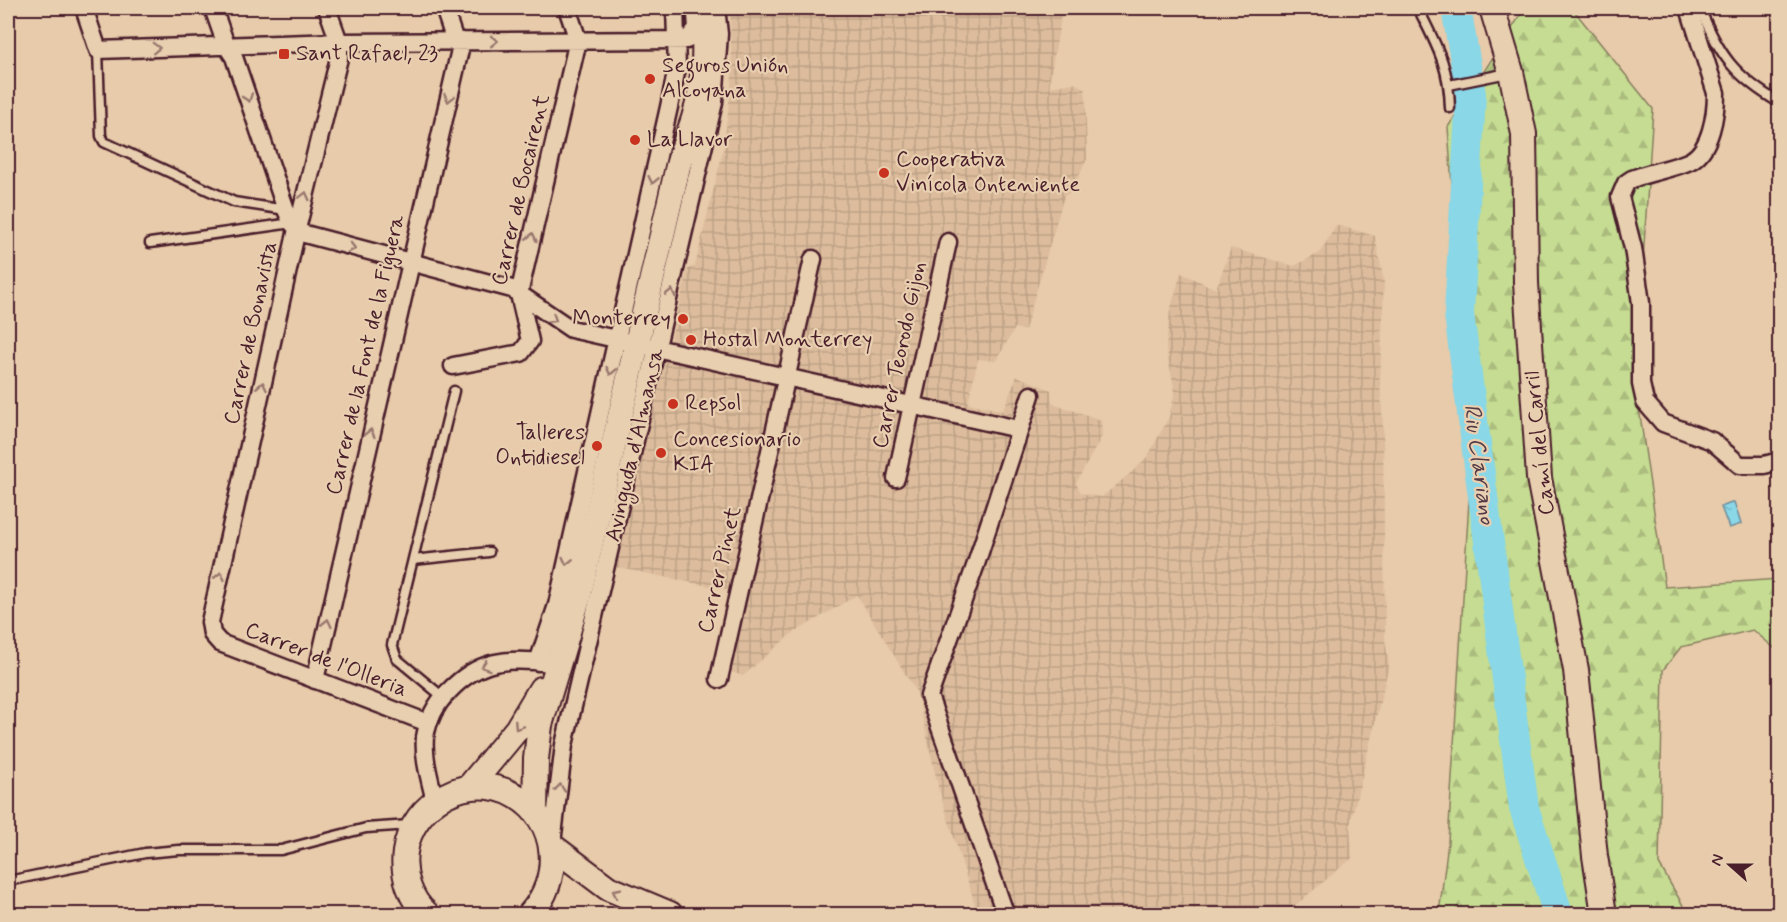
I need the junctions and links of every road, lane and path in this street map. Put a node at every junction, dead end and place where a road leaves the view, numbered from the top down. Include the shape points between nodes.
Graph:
1 (84, 8) edge
2 (213, 8) edge
3 (327, 8) edge
4 (444, 8) edge
5 (567, 8) edge
6 (675, 8) edge
7 (685, 8) edge
8 (1418, 8) edge
9 (1492, 8) edge
10 (1689, 8) edge
11 (1700, 8) edge
12 (708, 9) edge
13 (578, 40) junction
14 (682, 40) junction
15 (459, 41) junction
16 (339, 42) junction
17 (226, 45) junction
18 (98, 50) junction
19 (1511, 72) junction
20 (1453, 84) junction
21 (1779, 103) edge
22 (1450, 108) dead end
23 (686, 164) junction
24 (292, 221) junction
25 (948, 242) dead end
26 (150, 243) dead end
27 (813, 259) dead end
28 (411, 262) junction
29 (519, 294) junction
30 (637, 345) junction
31 (453, 366) dead end
32 (787, 378) junction
33 (454, 391) dead end
34 (1031, 395) dead end
35 (913, 406) junction
36 (1018, 429) junction
37 (1779, 461) edge
38 (896, 478) dead end
39 (489, 552) dead end
40 (413, 560) junction
41 (212, 634) joint
42 (550, 661) junction
43 (719, 679) dead end
44 (315, 680) junction
45 (443, 697) junction
46 (428, 723) junction
47 (469, 787) junction
48 (435, 801) junction
49 (535, 812) junction
50 (414, 824) junction
51 (552, 846) junction
52 (8, 881) edge
53 (1005, 910) dead end
54 (424, 913) edge
55 (530, 915) edge
56 (670, 915) edge
57 (1604, 915) edge

1 - 18 street
2 - 17 street
3 - 16 street
4 - 15 street
5 - 13 street
6 - 14 street, Avinguda d'Almansa
7 - 14 street, Avinguda d'Almansa
8 - 20 lane
9 - 19 street, Camí del Carril
10 - 37 street via 1716,93 1707,141 1690,161 1632,179 1620,198 1641,303 1643,395 1650,410 1663,423 1712,441 1740,465
11 - 21 lane via 1730,66
12 - 14 street via 697,28
12 - 23 street, Avinguda d'Almansa via 702,81
13 - 14 street
15 -> 13 street
29 -> 13 street, Carrer de Bocairent
14 - 23 street, Avinguda d'Almansa
14 -> 30 street, Avinguda d'Almansa via 669,107
15 - 16 street
15 -> 28 street, Carrer de la Font de la Figuera
16 - 17 street
24 -> 16 street, Carrer de Bonavista via 339,58
18 -> 17 street
17 -> 24 street via 234,57
18 - 24 lane via 104,142 234,202
19 - 20 lane
19 - 57 street, Camí del Carril via 1524,135 1526,283 1539,478 1576,670
20 - 22 lane
23 - 30 street, Avinguda d'Almansa
24 - 26 lane
24 -> 28 street via 314,238
41 -> 24 street, Carrer de Bonavista via 210,622
25 - 35 street, Carrer Teorodo Gijon
27 - 32 street, Carrer Pinet
28 - 29 street via 506,287
44 -> 28 street, Carrer de la Font de la Figuera
29 -> 30 street via 565,326
29 - 31 street, Carrer de Bocairent via 531,335 526,349
30 - 32 street
30 - 42 street, Avinguda d'Almansa via 578,598
51 -> 30 street, Avinguda d'Almansa via 564,745
32 - 35 street
32 - 43 street, Carrer Pinet
33 - 40 lane
34 - 36 street
35 - 36 street
35 - 38 street, Carrer Teorodo Gijon
36 - 53 street via 929,696
39 - 40 lane
40 - 45 lane via 393,654
41 - 44 street, Carrer de l'Olleria via 220,643
42 -> 45 street via 486,664 468,673
42 -> 47 street, Avinguda d'Almansa via 517,729
42 - 49 street, Avinguda d'Almansa via 537,740
44 - 46 street, Carrer de l'Olleria
45 - 46 street
46 - 48 street via 426,753
47 - 48 street
47 - 49 street via 494,788
48 - 50 street
49 - 51 street
50 - 52 lane via 366,828 281,850 145,853
50 - 54 street via 405,850 406,878
51 - 55 street via 549,886
56 -> 51 street via 608,888

